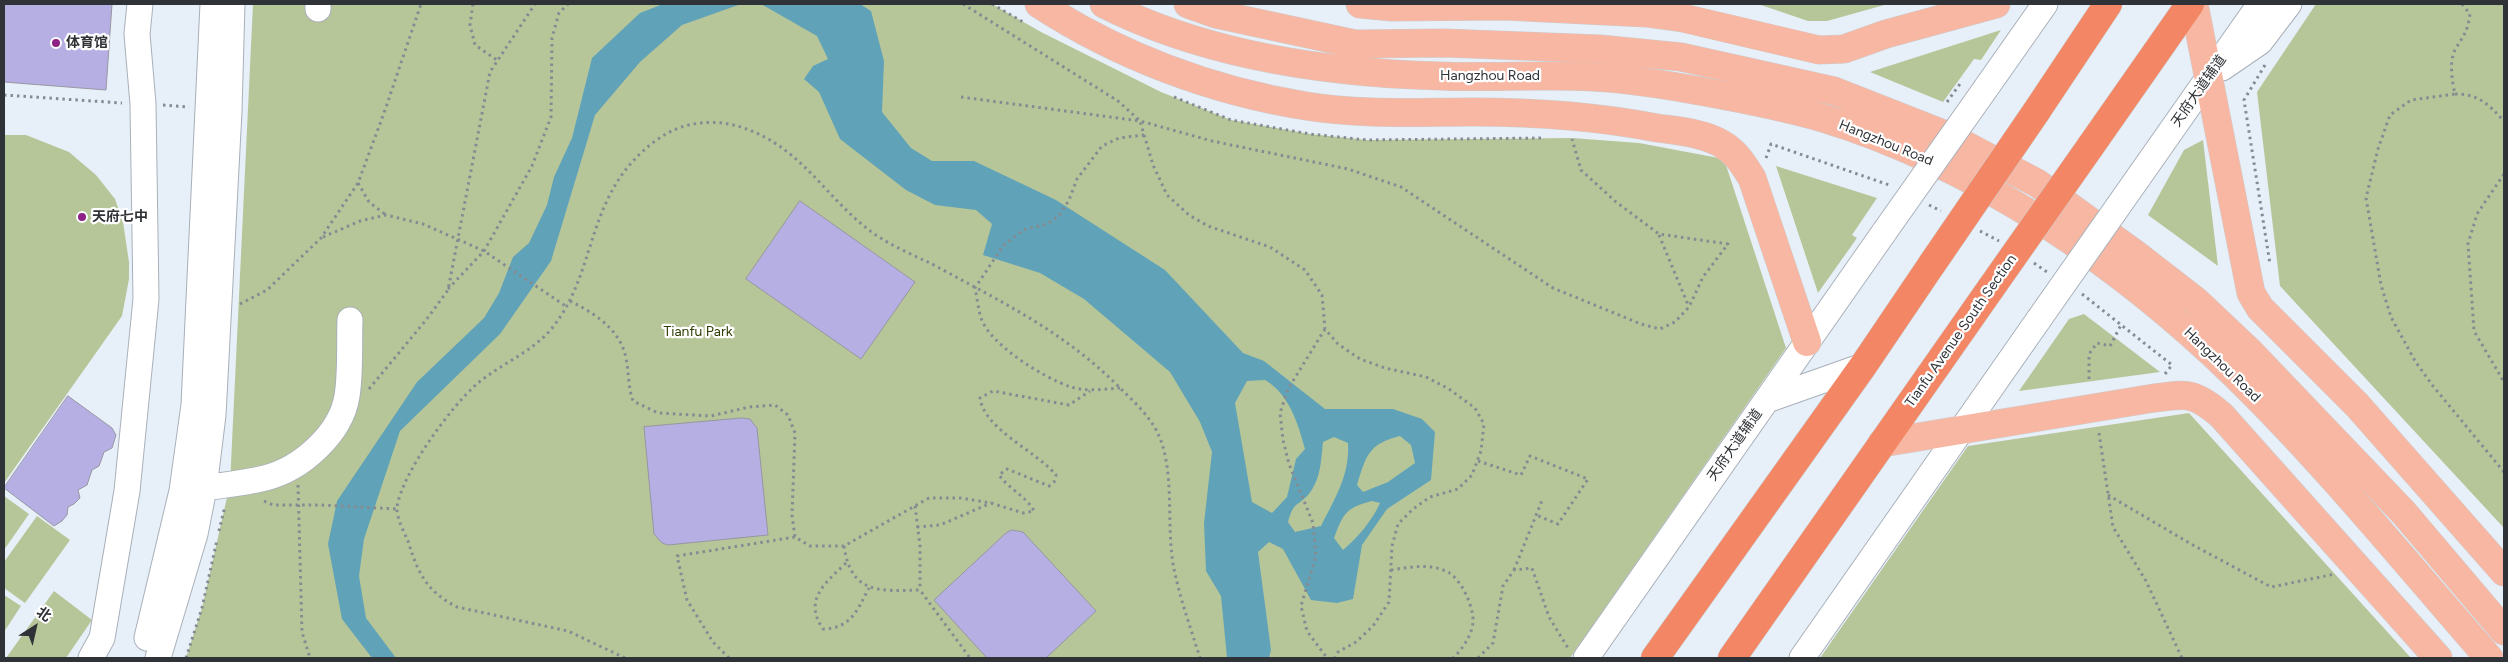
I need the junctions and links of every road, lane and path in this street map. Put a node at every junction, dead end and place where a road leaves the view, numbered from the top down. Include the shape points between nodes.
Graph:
1 (140, 4) edge
2 (213, 4) edge
3 (232, 4) edge
4 (421, 4) edge
5 (473, 4) edge
6 (535, 4) edge
7 (568, 4) edge
8 (963, 4) edge
9 (992, 4) edge
10 (1104, 4) edge
11 (1188, 4) edge
12 (1360, 4) edge
13 (1996, 4) edge
14 (2044, 4) edge
15 (2108, 4) edge
16 (2192, 4) edge
17 (2260, 4) edge
18 (2290, 4) edge
19 (2462, 4) edge
20 (1036, 16) edge
21 (497, 60) junction
22 (2268, 60) dead end
23 (2209, 77) junction
24 (2455, 94) junction
25 (1170, 96) dead end
26 (961, 97) dead end
27 (1140, 121) junction
28 (2504, 121) edge
29 (1144, 135) junction
30 (1552, 138) dead end
31 (1562, 138) dead end
32 (1572, 138) junction
33 (1581, 139) dead end
34 (1768, 164) dead end
35 (2504, 174) edge
36 (358, 183) junction
37 (1897, 189) dead end
38 (1922, 201) dead end
39 (1948, 214) dead end
40 (386, 215) junction
41 (1972, 227) dead end
42 (1659, 234) junction
43 (322, 238) junction
44 (457, 238) junction
45 (2004, 244) dead end
46 (484, 250) junction
47 (2028, 259) dead end
48 (2270, 265) dead end
49 (2052, 275) dead end
50 (975, 288) junction
51 (448, 290) junction
52 (2076, 290) dead end
53 (570, 301) junction
54 (237, 306) dead end
55 (567, 307) junction
56 (1688, 307) junction
57 (350, 320) dead end
58 (2122, 325) junction
59 (1325, 329) junction
60 (1807, 342) junction
61 (1863, 366) junction
62 (2160, 374) dead end
63 (2089, 379) dead end
64 (2504, 382) edge
65 (1120, 388) junction
66 (1090, 390) junction
67 (366, 392) dead end
68 (1767, 400) junction
69 (1962, 430) junction
70 (2099, 434) dead end
71 (1882, 443) junction
72 (305, 459) junction
73 (1478, 461) junction
74 (2504, 472) edge
75 (230, 484) junction
76 (204, 488) junction
77 (2108, 495) junction
78 (1543, 498) dead end
79 (991, 503) junction
80 (299, 504) junction
81 (915, 506) junction
82 (397, 509) junction
83 (1536, 515) junction
84 (917, 527) junction
85 (795, 537) junction
86 (844, 546) junction
87 (846, 563) junction
88 (2329, 567) dead end
89 (1391, 570) junction
90 (1514, 570) junction
91 (2504, 572) edge
92 (2335, 574) junction
93 (2342, 581) dead end
94 (868, 588) junction
95 (920, 590) junction
96 (2504, 631) edge
97 (1579, 657) edge
98 (91, 658) edge
99 (142, 658) edge
100 (158, 658) edge
101 (310, 658) edge
102 (624, 658) edge
103 (729, 658) edge
104 (970, 658) edge
105 (1200, 658) edge
106 (1327, 658) edge
107 (1335, 658) edge
108 (1453, 658) edge
109 (1478, 658) edge
110 (1655, 658) edge
111 (1732, 658) edge
112 (1802, 658) edge
113 (2182, 658) edge
114 (2438, 658) edge
115 (2489, 658) edge

1 - 98 street via 137,34 143,104 146,299 127,491 102,638
2 - 99 street via 194,405 182,491
3 - 76 street via 213,406
4 - 36 path
5 - 21 path via 470,25 475,46
6 - 21 path
7 - 46 path via 560,13 552,38 551,117 532,166
8 - 27 path via 1118,101
9 - 20 path
10 - 115 main road, Hangzhou Road via 1170,32 1210,44 1317,66 1439,76 1595,77 1674,86 1822,118 1885,140 1938,164 2022,209 2065,237 2175,321 2235,375 2301,443
11 - 96 main road, Hangzhou Road via 1216,14 1354,44 1600,48 1681,57 1834,91 1946,135 2037,183 2196,300 2404,513
12 - 13 main road via 1392,7 1504,6 1646,14 1683,18 1819,50 1844,49
14 - 60 street, 天府大道辅道, bridge
15 - 61 highway, bridge
16 - 23 main road
16 - 71 highway, Tianfu Avenue South Section, bridge
17 - 23 street, 天府大道辅道
18 - 23 street via 2260,42
19 - 24 path via 2470,14 2468,32 2454,52 2452,81
20 - 60 main road via 1109,43 1170,71 1234,91 1306,106 1380,113 1474,112 1604,118 1698,135 1721,143 1738,156 1752,178
21 - 44 path via 490,72
22 - 48 path via 2244,100
23 - 69 street, 天府大道辅道, bridge
23 - 91 main road via 2251,292 2260,308 2357,405
24 - 28 path via 2483,100
24 - 74 path via 2411,100 2390,115 2366,198 2381,284 2391,317 2414,361
25 - 30 path via 1231,120 1310,134 1367,140
26 - 27 path
27 - 29 path
27 - 56 path via 1212,141 1348,170 1401,187 1553,288 1641,324 1660,329 1675,322
29 - 50 path via 1119,138 1102,146 1077,179 1059,216 1047,224 1023,230 1003,246
29 - 59 path via 1167,195 1189,215 1208,226 1270,247 1306,270 1322,295
31 - 32 path
32 - 33 path
32 - 42 path via 1582,170 1616,202
34 - 37 path via 1765,155 1771,144
35 - 64 path via 2478,214 2468,244 2474,331
36 - 40 path via 368,202
36 - 43 path
38 - 39 path
40 - 43 path via 360,221
40 - 44 path via 423,224
41 - 45 path
42 - 56 path
42 - 56 path via 1728,244 1703,277
43 - 54 path via 267,290
44 - 46 path
44 - 51 path
46 - 51 path
46 - 55 path
47 - 49 path
50 - 53 path via 870,232 798,162 770,140 741,126 713,121 684,126 654,141 625,168 609,193
50 - 65 path via 1070,342
50 - 66 path via 982,320 1006,351 1071,387
51 - 67 path
52 - 58 path
53 - 55 path
53 - 85 path via 590,311 608,326 620,342 626,358 632,401 658,413 711,416 776,405 788,415 795,433 792,515
55 - 82 path via 540,341 477,384 463,399 421,452 409,473
57 - 72 street via 347,397 335,427
58 - 62 path via 2172,365 2168,373
58 - 63 path via 2110,346 2097,343 2089,354
59 - 73 path via 1338,344 1360,359 1426,377 1450,388 1475,408 1484,424
59 - 106 path via 1288,389 1280,413 1289,464 1314,523 1316,556 1301,606 1307,632
60 - 68 street, 天府大道辅道
61 - 68 street
61 - 110 highway
65 - 66 path
65 - 105 path via 1156,429 1166,459 1174,568
66 - 79 path via 1069,405 993,391 980,398 981,409 1008,436 1046,462 1056,474 1049,486 1007,469 999,475 1006,486 1031,504 1034,511 1023,513
68 - 97 street, 天府大道辅道
69 - 71 main road
69 - 112 street
69 - 114 main road via 2164,397 2195,396 2221,416
70 - 77 path
71 - 111 highway, Tianfu Avenue South Section
72 - 75 street via 266,478
72 - 80 path via 298,480
73 - 83 path via 1521,475 1530,456 1588,479 1558,524
73 - 89 path via 1472,475 1458,489 1430,497 1398,524 1392,546
75 - 76 street
75 - 80 path via 272,506
76 - 100 street via 195,534
77 - 92 path via 2271,587
77 - 113 path via 2113,527 2146,581
78 - 83 path
79 - 81 path via 960,498 928,498
79 - 84 path via 940,525
80 - 82 path
80 - 101 path via 302,632
81 - 84 path
81 - 86 path
82 - 102 path via 417,569 441,599 458,607 568,631
83 - 90 path
84 - 95 path
85 - 86 path via 810,546
85 - 103 path via 677,556 687,600 713,642
86 - 87 path
87 - 94 path
87 - 94 path via 824,584 816,599 815,617 823,629 836,628 854,617
88 - 92 path
89 - 107 path via 1389,602 1373,626 1356,642 1338,652
89 - 108 path via 1422,565 1448,572 1464,587 1473,621 1463,649
90 - 97 path via 1532,568 1548,617
90 - 109 path via 1503,586 1493,644
92 - 93 path
94 - 95 path
95 - 104 path

